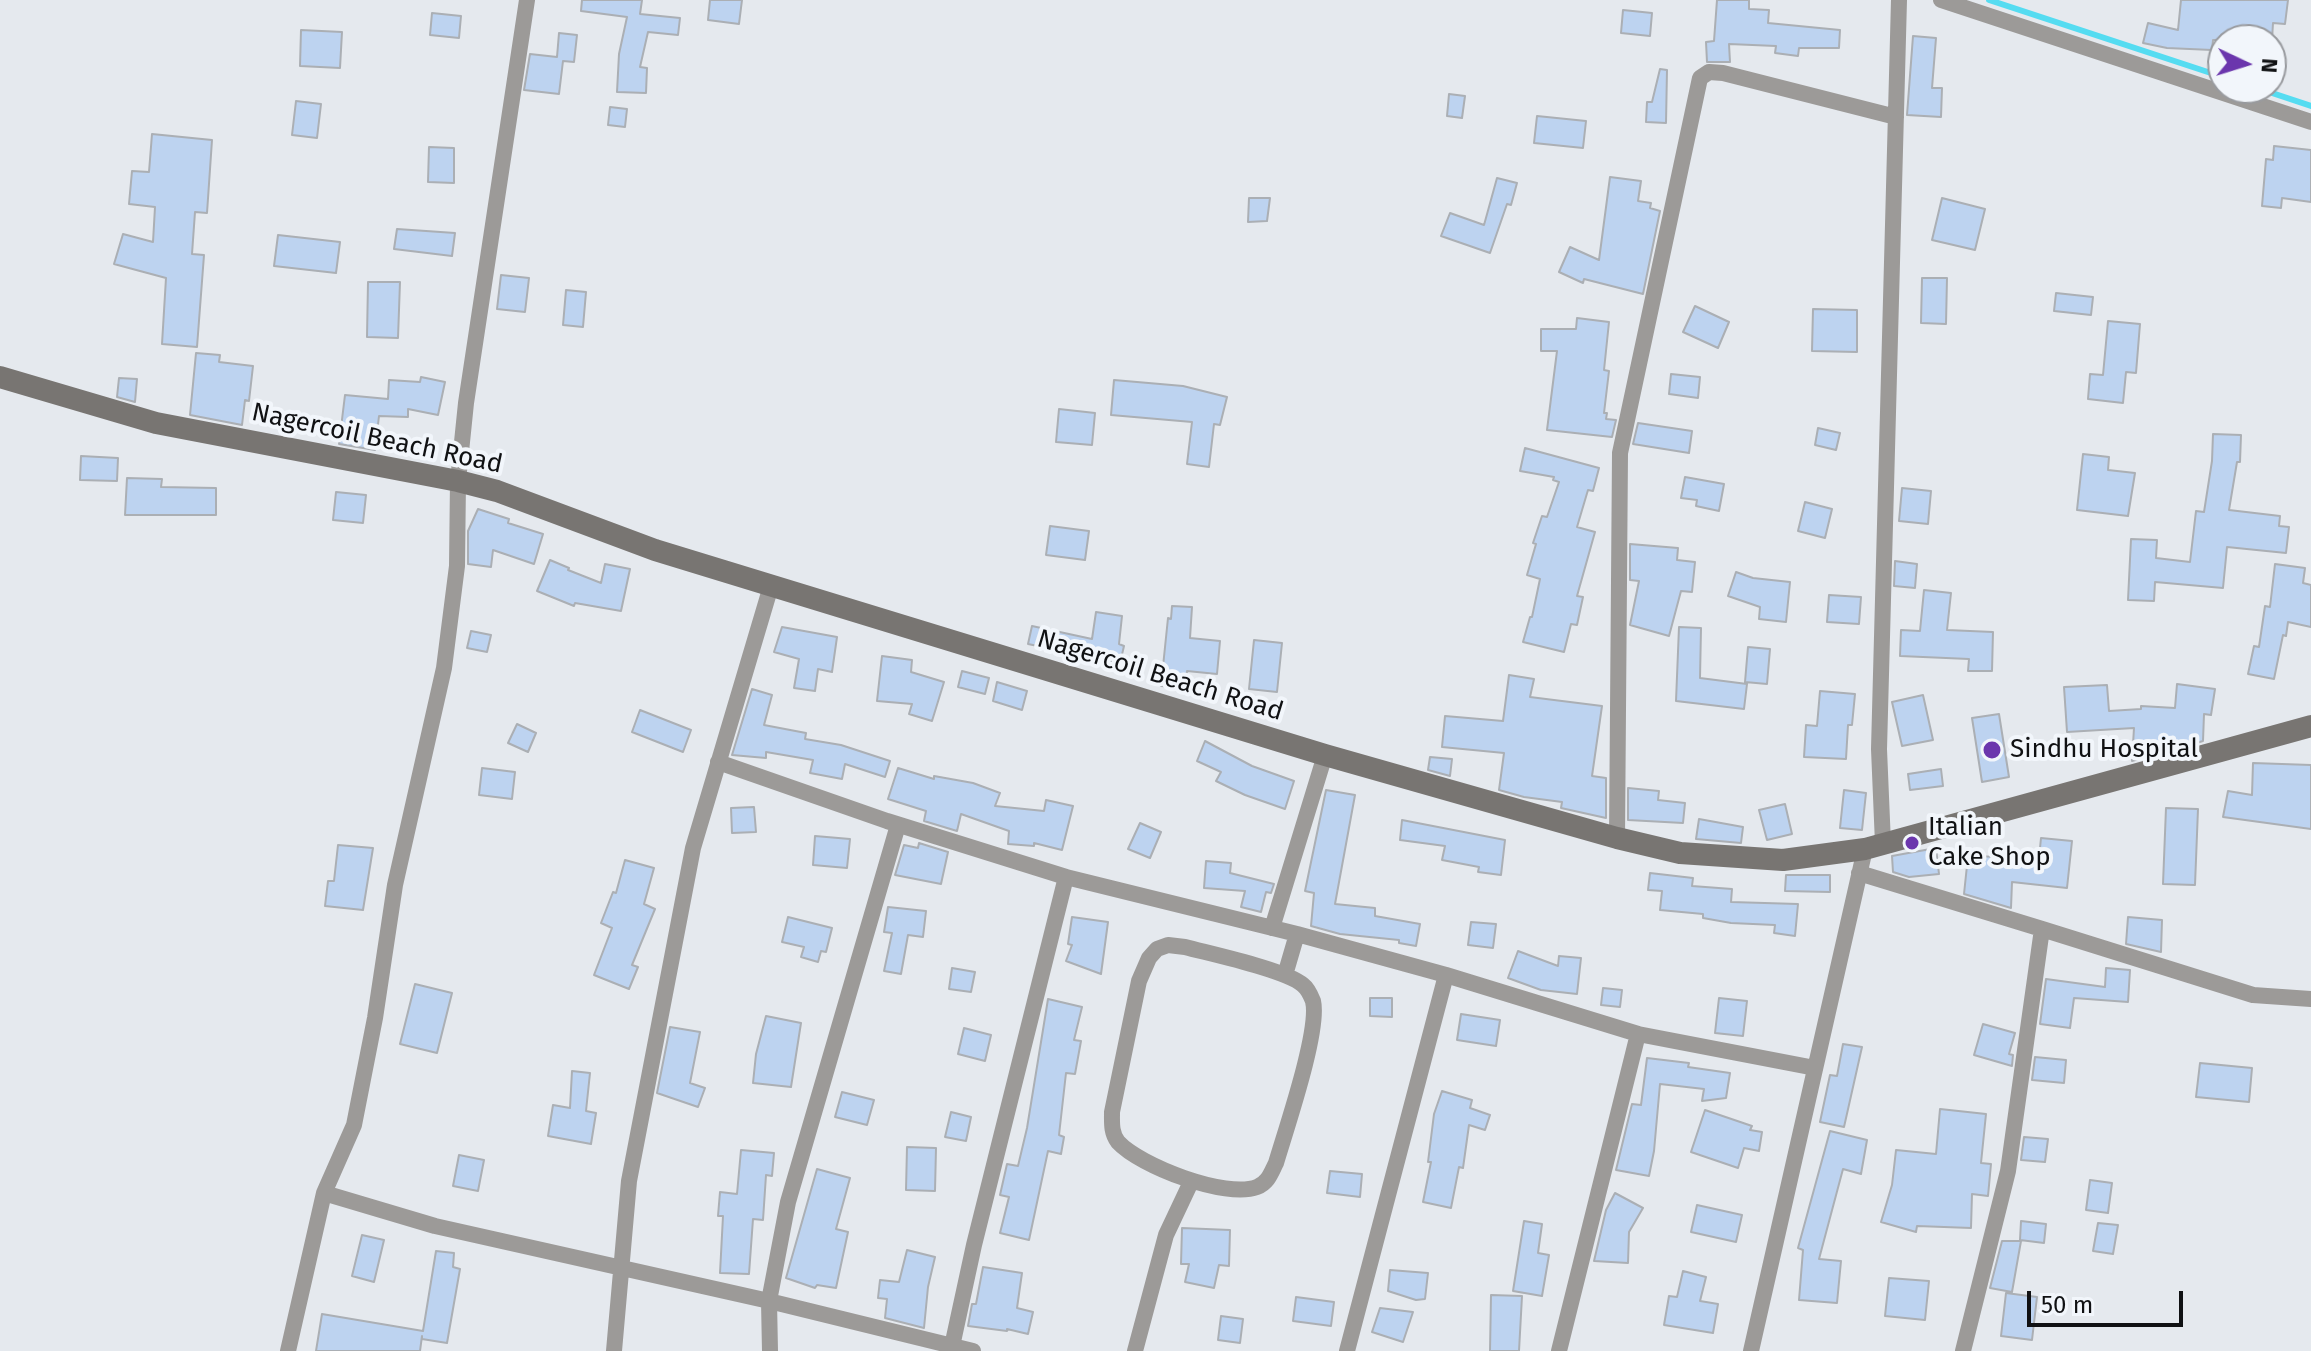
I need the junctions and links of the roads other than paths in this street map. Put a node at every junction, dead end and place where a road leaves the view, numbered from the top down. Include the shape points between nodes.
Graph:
1 (527, 0) edge
2 (1899, 0) edge
3 (1941, 0) edge
4 (1896, 117) junction
5 (2311, 122) edge
6 (0, 377) edge
7 (458, 481) junction
8 (771, 586) junction
9 (2311, 726) edge
10 (1325, 755) junction
11 (718, 762) junction
12 (898, 825) junction
13 (1617, 838) junction
14 (1874, 846) junction
15 (1859, 873) junction
16 (1066, 877) junction
17 (1272, 928) junction
18 (2042, 929) junction
19 (1297, 934) junction
20 (1285, 975) junction
21 (1446, 975) junction
22 (2311, 999) edge
23 (1638, 1034) junction
24 (1815, 1068) junction
25 (1191, 1182) junction
26 (324, 1193) junction
27 (622, 1269) junction
28 (769, 1301) junction
29 (951, 1348) edge
30 (288, 1351) edge
31 (614, 1351) edge
32 (770, 1351) edge
33 (973, 1351) edge
34 (1135, 1351) edge
35 (1347, 1351) edge
36 (1559, 1351) edge
37 (1751, 1351) edge
38 (1963, 1351) edge

1 - 7 street
2 - 4 street
3 - 5 street
4 - 13 street via 1723,73 1700,78 1620,453
4 - 14 street
6 - 7 main road, Nagercoil Beach Road via 156,423
7 - 8 main road, Nagercoil Beach Road
7 - 26 street via 457,566 444,668 395,885 354,1125
8 - 10 main road, Nagercoil Beach Road
8 - 11 street
9 - 14 main road, Nagercoil Beach Road
10 - 13 main road, Nagercoil Beach Road
10 - 17 street
11 - 12 street
11 - 27 street via 693,848 629,1181
12 - 16 street
12 - 28 street via 788,1202
13 - 14 main road, Nagercoil Beach Road via 1680,853 1783,860
14 - 15 street
15 - 18 street
15 - 24 street
16 - 17 street
16 - 29 street
17 - 19 street
18 - 22 street via 2253,995
18 - 38 street via 2008,1171
19 - 20 street
19 - 21 street
20 - 25 street via 1303,985 1314,1015 1276,1163 1258,1187 1238,1191
20 - 25 street via 1185,947 1168,945 1149,958 1139,981 1112,1129 1117,1141 1133,1153
21 - 23 street
21 - 35 street
23 - 24 street
23 - 36 street
24 - 37 street
25 - 34 street via 1166,1235
26 - 27 street via 435,1226
26 - 30 street
27 - 28 street
27 - 31 street
28 - 29 street
28 - 32 street
29 - 33 street

